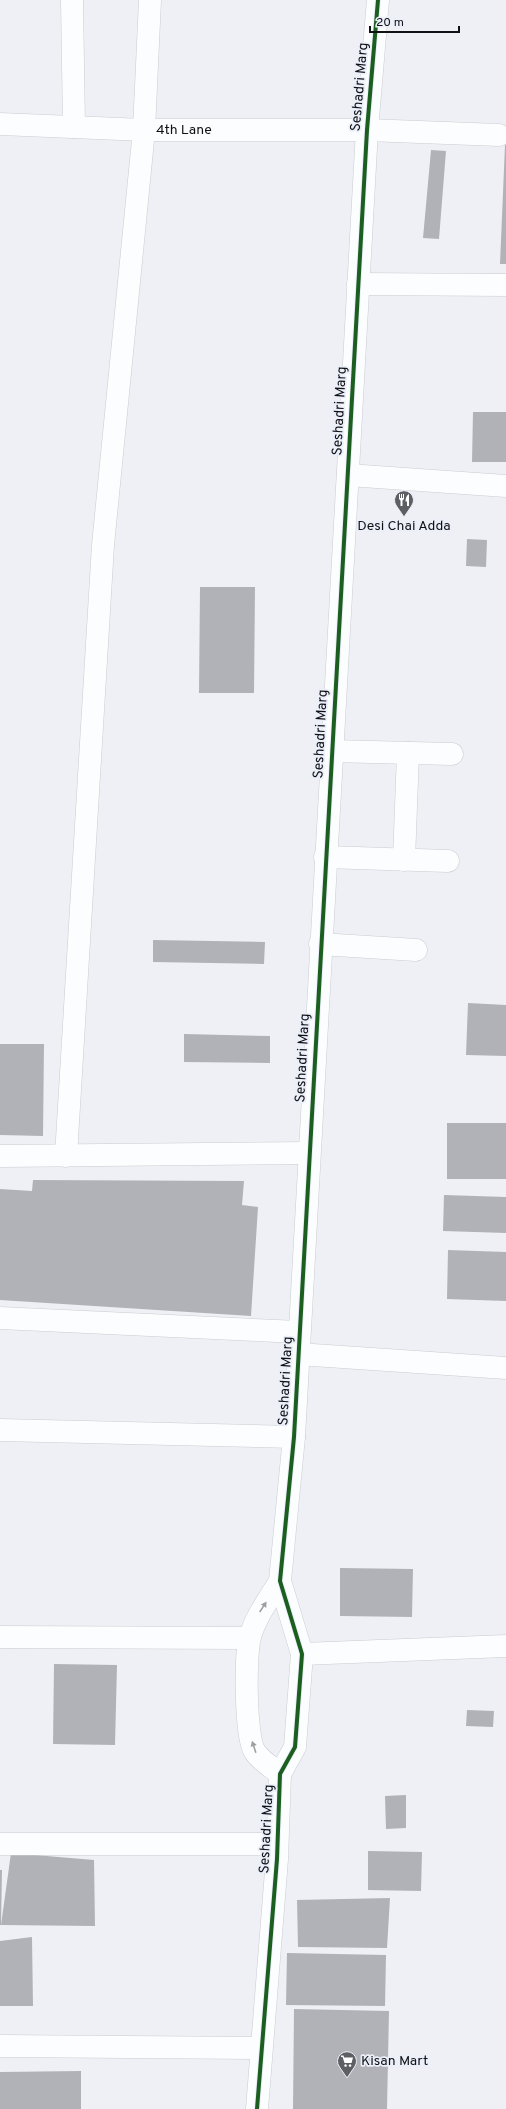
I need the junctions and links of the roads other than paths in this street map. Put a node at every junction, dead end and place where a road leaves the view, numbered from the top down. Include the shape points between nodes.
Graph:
1 (72, 0) edge
2 (150, 0) edge
3 (378, 0) edge
4 (0, 124) edge
5 (74, 128) junction
6 (144, 130) junction
7 (367, 130) junction
8 (499, 135) dead end
9 (358, 284) junction
10 (506, 285) edge
11 (348, 475) junction
12 (506, 486) edge
13 (331, 751) junction
14 (408, 753) junction
15 (452, 754) dead end
16 (325, 857) junction
17 (404, 860) junction
18 (448, 861) dead end
19 (320, 944) junction
20 (416, 950) dead end
21 (309, 1153) junction
22 (0, 1156) edge
23 (66, 1156) junction
24 (0, 1318) edge
25 (299, 1332) junction
26 (298, 1354) junction
27 (506, 1368) edge
28 (0, 1430) edge
29 (294, 1437) junction
30 (280, 1581) junction
31 (0, 1637) edge
32 (250, 1638) junction
33 (506, 1646) edge
34 (302, 1654) junction
35 (280, 1774) junction
36 (0, 1844) edge
37 (277, 1844) junction
38 (0, 2046) edge
39 (261, 2048) junction
40 (257, 2109) edge

1 - 5 street
2 - 6 street
3 - 7 street, Seshadri Marg
4 - 5 street, 4th Lane
5 - 6 street, 4th Lane
6 - 7 street, 4th Lane
6 - 23 street via 103,545
7 - 8 street, 4th Lane
7 - 9 street, Seshadri Marg
9 - 10 street
9 - 11 street, Seshadri Marg
11 - 12 street
11 - 13 street, Seshadri Marg
13 - 14 street
13 - 16 street, Seshadri Marg
14 - 15 street
14 - 17 street
16 - 17 street
16 - 19 street, Seshadri Marg
17 - 18 street
19 - 20 street
19 - 21 street, Seshadri Marg
21 - 23 street
21 - 25 street, Seshadri Marg
22 - 23 street
24 - 25 street
25 - 26 street, Seshadri Marg
26 - 27 street
26 - 29 street, Seshadri Marg
28 - 29 street
29 - 30 street, Seshadri Marg
32 -> 30 street, Seshadri Marg via 259,1615
30 - 34 street, Seshadri Marg
31 - 32 street
35 -> 32 street, Seshadri Marg via 254,1752 248,1719 246,1667
33 - 34 street
34 - 35 street, Seshadri Marg via 295,1746
35 - 37 street, Seshadri Marg
36 - 37 street
37 - 39 street, Seshadri Marg
38 - 39 street
39 - 40 street, Seshadri Marg

